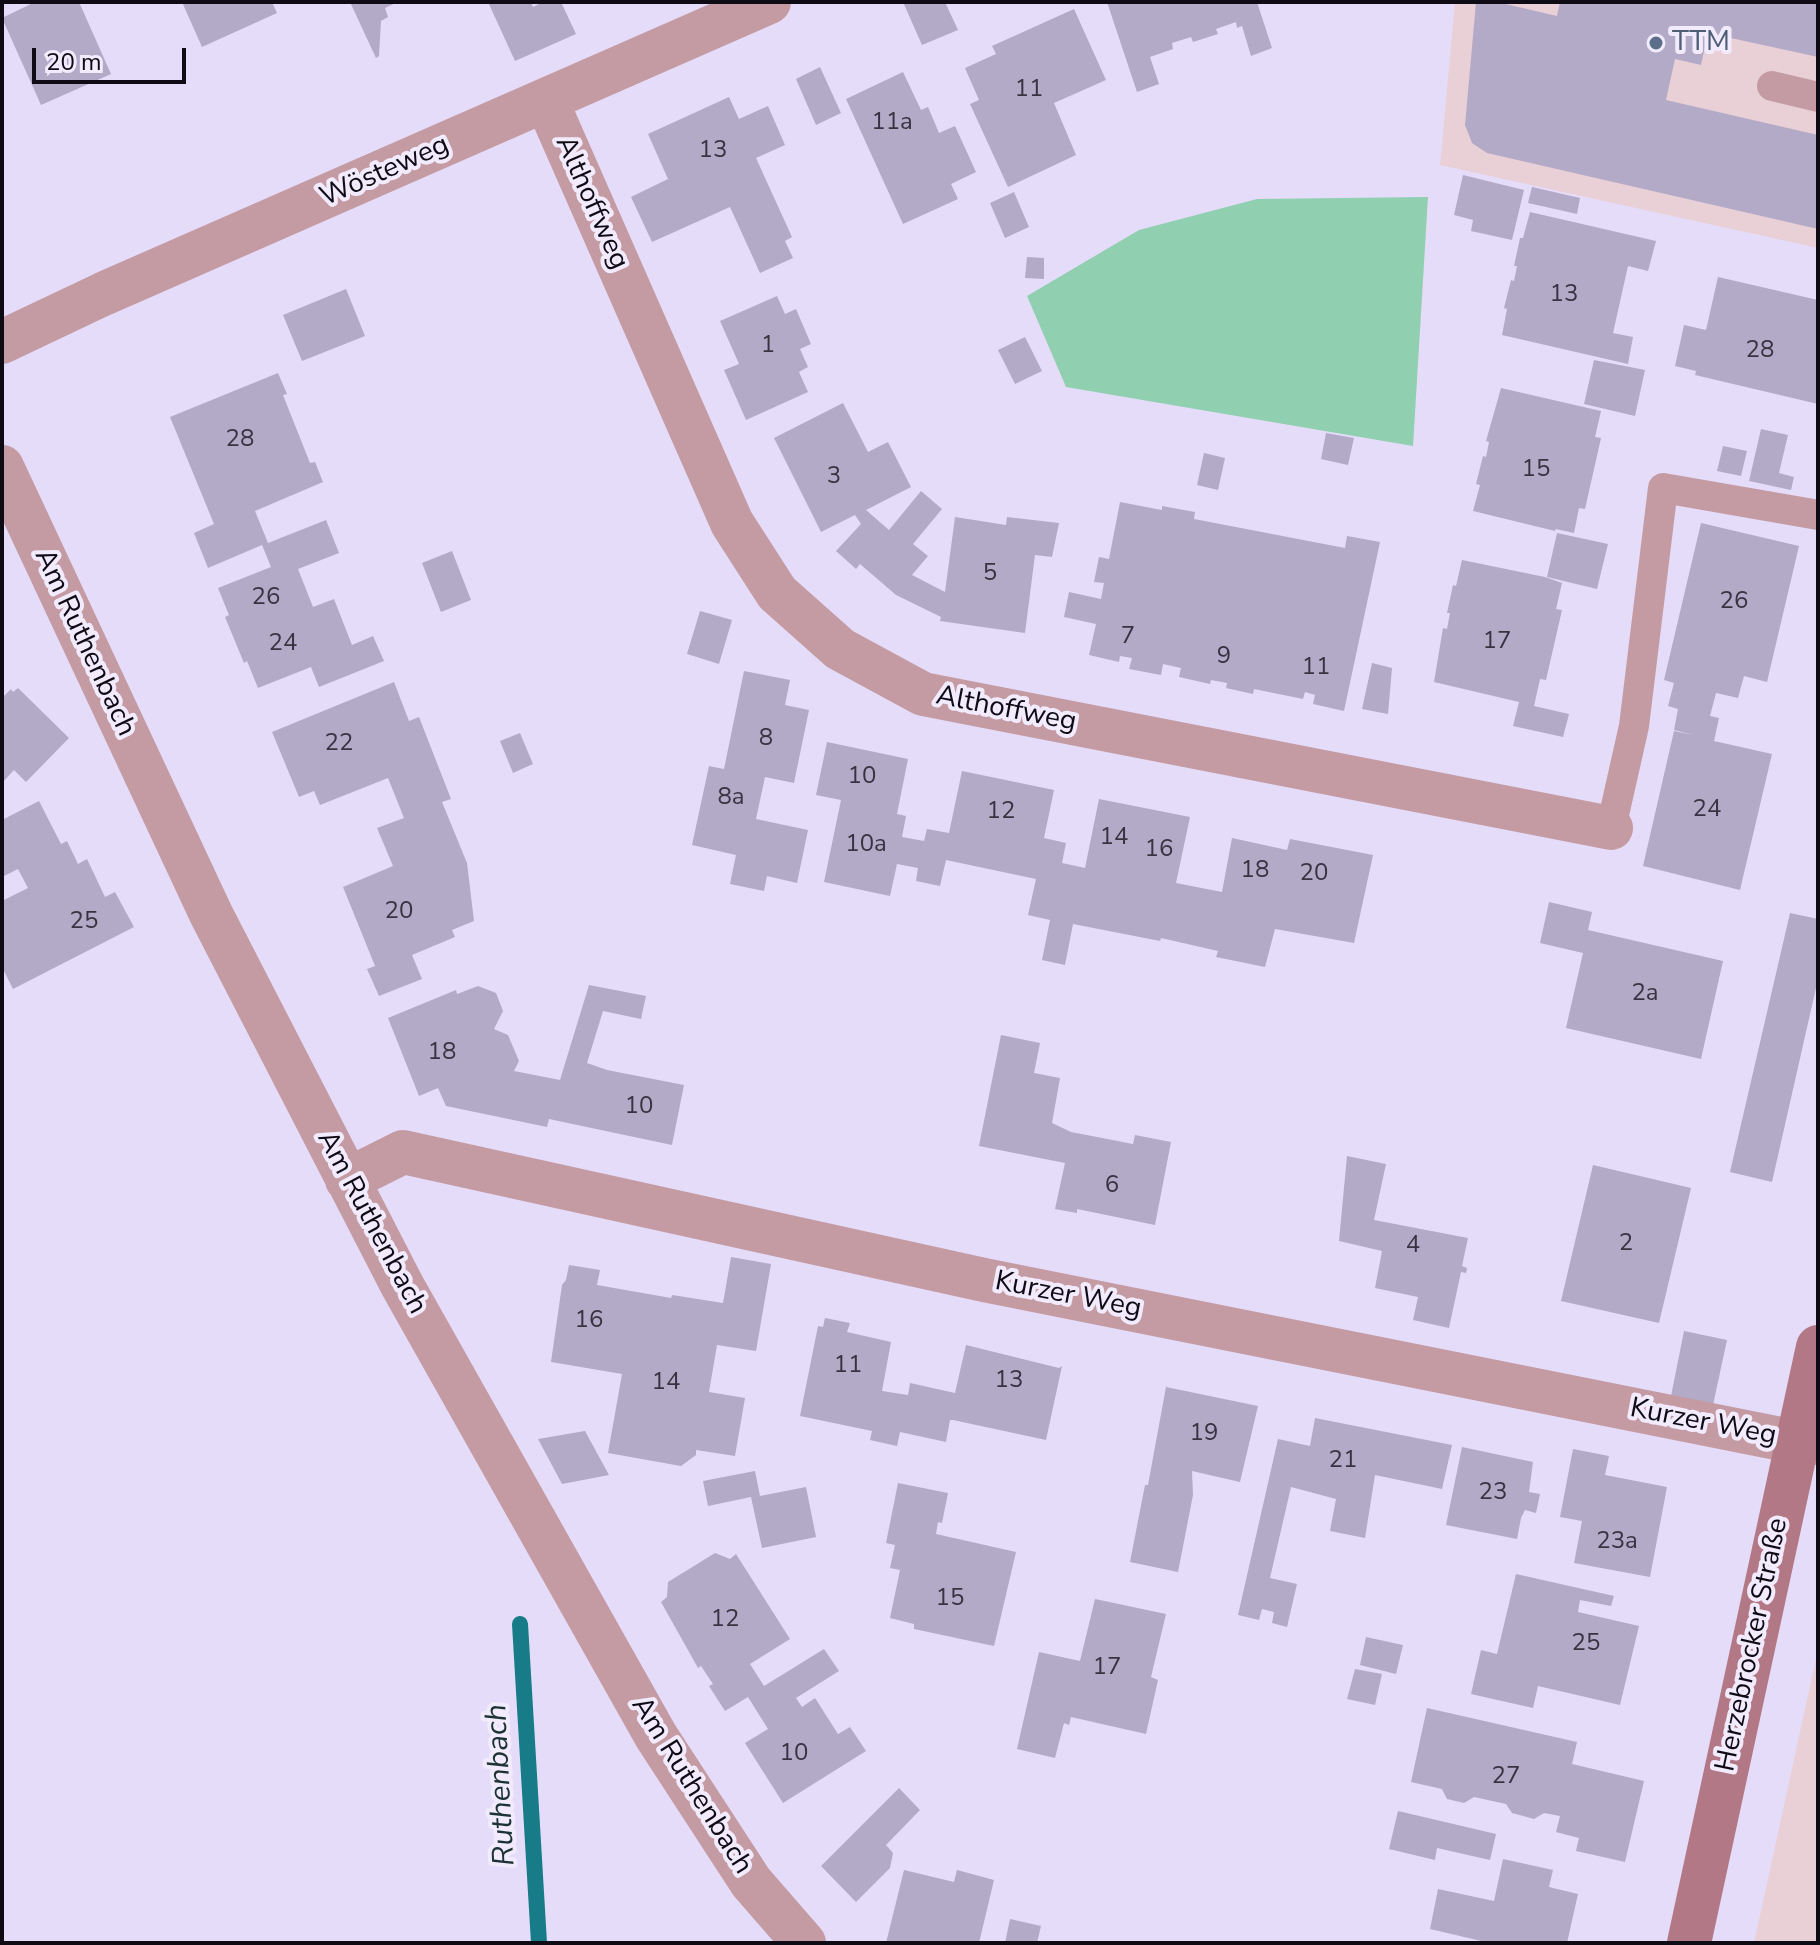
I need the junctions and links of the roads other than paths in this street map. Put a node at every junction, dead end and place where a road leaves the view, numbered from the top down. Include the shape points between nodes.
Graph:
1 (769, 2) edge
2 (1772, 86) dead end
3 (1818, 97) edge
4 (546, 100) junction
5 (2, 342) edge
6 (2, 467) edge
7 (1818, 515) edge
8 (1611, 828) joint
9 (347, 1180) junction
10 (1818, 1347) edge
11 (1807, 1442) edge
12 (804, 1943) edge
13 (1689, 1943) edge

1 - 4 street, Wösteweg
2 - 3 lane
4 - 5 street, Wösteweg
4 - 8 street, Althoffweg via 732,523 777,593 840,649 923,694
6 - 9 street, Am Ruthenbach via 211,914
7 - 8 lane via 1663,488 1634,726
9 - 11 street, Kurzer Weg via 403,1152 998,1283
9 - 12 street, Am Ruthenbach via 656,1736 751,1882
10 - 11 main road, Herzebrocker Straße
11 - 13 main road, Herzebrocker Straße

